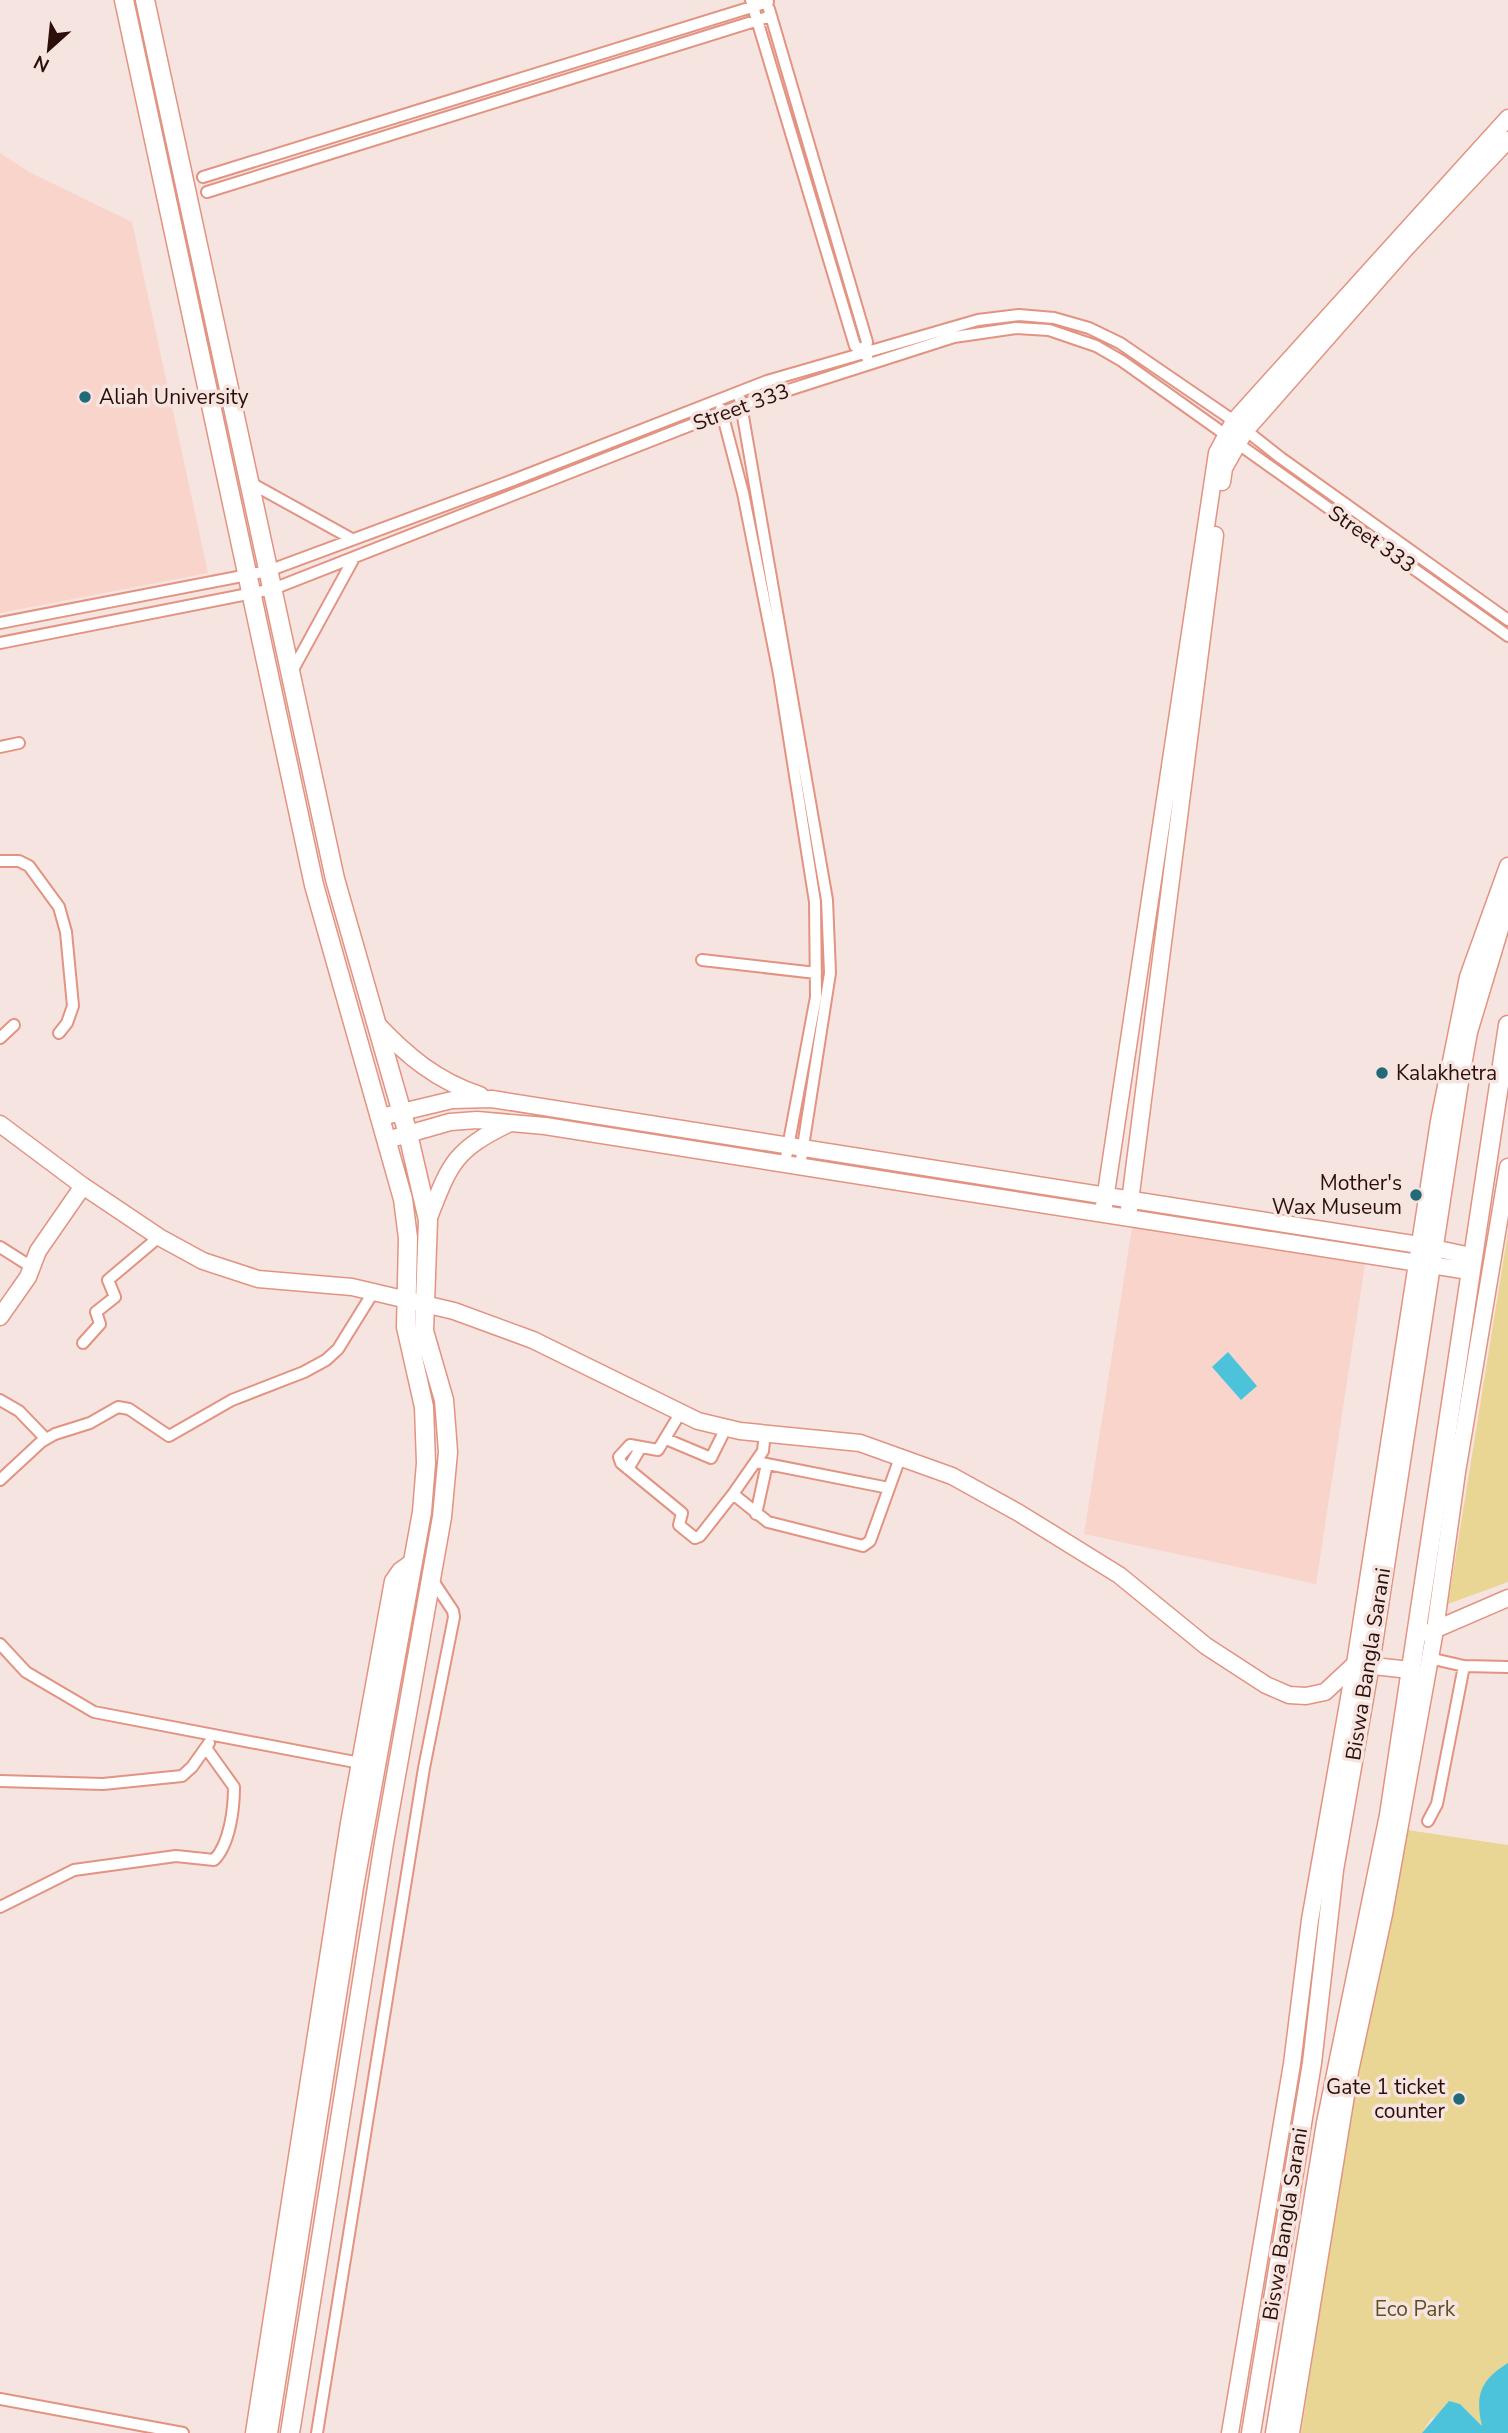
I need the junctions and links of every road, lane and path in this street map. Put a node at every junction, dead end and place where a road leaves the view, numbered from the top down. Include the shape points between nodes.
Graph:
1 (124, 0) edge
2 (145, 0) edge
3 (767, 1) edge
4 (752, 4) edge
5 (771, 16) junction
6 (758, 20) junction
7 (1508, 118) edge
8 (1508, 140) edge
9 (203, 177) dead end
10 (207, 192) dead end
11 (867, 356) junction
12 (738, 393) junction
13 (719, 399) junction
14 (742, 405) junction
15 (722, 413) junction
16 (1235, 432) junction
17 (249, 482) junction
18 (352, 539) junction
19 (354, 558) junction
20 (268, 570) junction
21 (247, 577) junction
22 (273, 589) junction
23 (250, 595) junction
24 (1508, 620) edge
25 (0, 623) edge
26 (1508, 636) edge
27 (0, 643) edge
28 (290, 676) junction
29 (19, 743) dead end
30 (0, 747) edge
31 (0, 861) edge
32 (1508, 866) edge
33 (1508, 899) edge
34 (702, 960) dead end
35 (816, 972) junction
36 (375, 1021) junction
37 (14, 1025) dead end
38 (1508, 1025) edge
39 (59, 1033) dead end
40 (0, 1038) edge
41 (492, 1099) junction
42 (402, 1113) junction
43 (381, 1117) junction
44 (0, 1124) edge
45 (508, 1124) junction
46 (408, 1134) junction
47 (387, 1140) junction
48 (795, 1146) junction
49 (793, 1165) junction
50 (1508, 1167) edge
51 (83, 1186) junction
52 (1105, 1195) junction
53 (1129, 1199) junction
54 (1103, 1213) junction
55 (1128, 1217) junction
56 (428, 1220) junction
57 (159, 1237) junction
58 (0, 1247) edge
59 (1425, 1255) junction
60 (1470, 1264) junction
61 (30, 1266) junction
62 (374, 1291) junction
63 (415, 1303) junction
64 (0, 1317) edge
65 (83, 1343) dead end
66 (0, 1400) edge
67 (681, 1412) junction
68 (726, 1428) junction
69 (765, 1432) junction
70 (666, 1438) junction
71 (46, 1439) junction
72 (901, 1455) junction
73 (762, 1463) junction
74 (0, 1480) edge
75 (889, 1488) junction
76 (733, 1494) junction
77 (756, 1514) junction
78 (411, 1563) junction
79 (431, 1578) junction
80 (1508, 1598) edge
81 (1435, 1630) junction
82 (1417, 1637) junction
83 (0, 1644) edge
84 (1429, 1658) junction
85 (1362, 1664) junction
86 (1464, 1666) junction
87 (1508, 1667) edge
88 (1410, 1670) junction
89 (214, 1735) junction
90 (206, 1748) junction
91 (360, 1763) junction
92 (0, 1782) edge
93 (1427, 1821) dead end
94 (0, 1907) edge
95 (0, 2399) edge
96 (183, 2433) edge
97 (254, 2433) edge
98 (268, 2433) edge
99 (290, 2433) edge
100 (317, 2433) edge
101 (1230, 2433) edge
102 (1251, 2433) edge
103 (1275, 2433) edge
104 (1291, 2433) edge

1 - 21 main road
2 - 17 main road
3 - 4 street
3 - 5 street
4 - 6 street
4 - 9 street
5 - 6 street
5 - 11 street via 867,342
6 - 10 street
6 - 11 street via 855,346
7 - 16 street
8 - 16 street
11 - 12 street, Street 333 via 767,381
11 - 14 street, Street 333
11 - 16 street, Street 333 via 990,331 1049,330 1088,342
11 - 16 street, Street 333 via 917,336 978,320 1019,315 1054,318 1120,343
12 - 13 street, Street 333
12 - 14 street
13 - 15 street
13 - 18 street, Street 333
14 - 15 street, Street 333
14 - 48 street via 827,900 830,973
15 - 19 street, Street 333
15 - 35 street via 743,493 781,687 815,902
16 - 24 street, Street 333
16 - 26 street, Street 333
16 - 52 street via 1217,453
16 - 53 street via 1224,468
17 - 18 street
17 - 20 main road
18 - 20 street, Street 333
19 - 22 street, Street 333
19 - 28 street
20 - 21 street, Street 333
20 - 22 main road
21 - 23 main road
21 - 25 street, Street 333
22 - 23 street, Street 333
22 - 28 main road
23 - 27 street, Street 333
23 - 43 main road via 314,885
28 - 36 main road via 335,879
29 - 30 street
31 - 39 street via 29,866 59,907 73,1006
32 - 59 street via 1465,988 1439,1121
33 - 59 main road, Biswa Bangla Sarani via 1468,1032
34 - 35 street
35 - 48 street
36 - 41 street via 426,1069 448,1083
36 - 42 main road
37 - 40 street
38 - 60 main road, Biswa Bangla Sarani
41 - 42 street via 452,1100
41 - 48 street
42 - 43 street
42 - 46 main road
43 - 47 main road
44 - 51 street
45 - 46 street via 450,1122
45 - 49 street via 545,1125
45 - 56 street via 478,1139 456,1158
46 - 47 street
46 - 56 main road
47 - 63 main road via 407,1220
48 - 49 street
48 - 52 street
49 - 54 street
50 - 81 street
51 - 57 street
51 - 61 street
52 - 53 street
52 - 54 street
53 - 55 street
53 - 59 street
54 - 55 street
55 - 59 street via 1294,1246
56 - 63 main road
57 - 62 street via 204,1261 258,1279
57 - 65 street via 108,1280 114,1297 96,1312 100,1324
58 - 61 street
59 - 60 street
59 - 85 main road, Biswa Bangla Sarani
60 - 82 main road, Biswa Bangla Sarani
61 - 64 street via 22,1287
62 - 63 street
62 - 71 street via 338,1349 326,1360 232,1400 175,1434 164,1434 123,1407
63 - 67 street via 493,1323
63 - 78 main road via 408,1340 424,1407 426,1462
63 - 79 main road via 443,1400 448,1452
66 - 71 street via 19,1411
67 - 68 street
67 - 70 street
68 - 69 street
68 - 70 street via 712,1458
69 - 72 street via 845,1439
69 - 73 street
70 - 76 street via 658,1450 630,1445 619,1457 682,1513 679,1525 695,1538
71 - 74 street
72 - 75 street
72 - 85 street via 952,1476 1070,1543 1119,1575 1206,1646 1266,1685 1289,1695 1325,1692
73 - 75 street
73 - 76 street
73 - 77 street
75 - 77 street via 866,1546 768,1522
76 - 77 street
78 - 91 street via 393,1581
78 - 98 main road via 354,1887
79 - 99 main road
79 - 100 street via 454,1618 424,1768
80 - 81 street
81 - 82 street
81 - 84 street
82 - 88 main road, Biswa Bangla Sarani
83 - 89 street via 26,1672 94,1712
84 - 86 street
84 - 104 street via 1384,1914 1350,2071
85 - 88 street
85 - 101 street via 1310,1920 1292,2064
85 - 102 main road, Biswa Bangla Sarani via 1312,2063
86 - 87 street
86 - 93 street via 1437,1804
88 - 103 main road, Biswa Bangla Sarani via 1389,1815 1326,2123
89 - 90 street
89 - 91 street
90 - 92 street via 182,1776 103,1784
90 - 94 street via 234,1787 229,1824 214,1860 176,1856 74,1870
91 - 97 street
95 - 96 street

